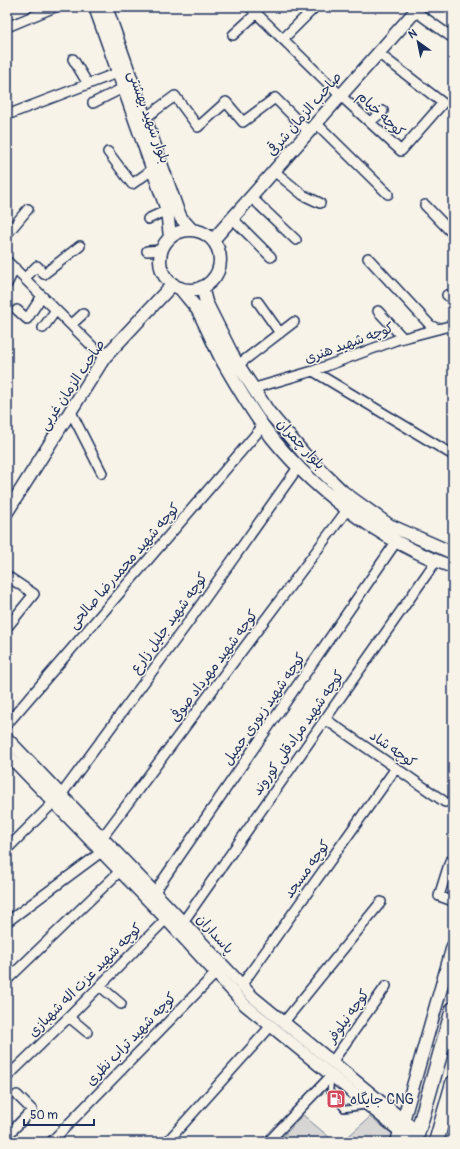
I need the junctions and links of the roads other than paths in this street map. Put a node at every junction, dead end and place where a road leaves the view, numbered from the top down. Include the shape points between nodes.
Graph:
1 (55, 7) edge
2 (95, 7) edge
3 (106, 7) edge
4 (315, 7) edge
5 (417, 9) edge
6 (254, 10) edge
7 (7, 27) edge
8 (233, 35) dead end
9 (450, 36) dead end
10 (283, 39) junction
11 (378, 53) junction
12 (73, 59) dead end
13 (117, 73) junction
14 (88, 84) junction
15 (123, 88) junction
16 (341, 96) junction
17 (93, 104) dead end
18 (383, 111) dead end
19 (7, 115) edge
20 (145, 118) junction
21 (370, 122) junction
22 (312, 127) junction
23 (108, 152) dead end
24 (152, 170) junction
25 (274, 171) junction
26 (388, 194) dead end
27 (251, 197) junction
28 (320, 203) dead end
29 (425, 205) dead end
30 (28, 209) dead end
31 (166, 210) junction
32 (148, 218) dead end
33 (232, 218) junction
34 (192, 230) junction
35 (7, 234) edge
36 (453, 234) edge
37 (170, 237) junction
38 (213, 240) junction
39 (296, 240) dead end
40 (80, 246) dead end
41 (162, 250) junction
42 (147, 251) dead end
43 (271, 257) dead end
44 (368, 258) dead end
45 (7, 261) edge
46 (15, 268) junction
47 (24, 278) junction
48 (7, 284) edge
49 (176, 286) junction
50 (202, 287) junction
51 (42, 296) junction
52 (258, 302) dead end
53 (17, 310) dead end
54 (56, 310) junction
55 (378, 311) dead end
56 (83, 314) dead end
57 (453, 319) edge
58 (294, 322) dead end
59 (71, 325) junction
60 (446, 327) edge
61 (43, 328) dead end
62 (280, 333) junction
63 (403, 338) junction
64 (104, 358) junction
65 (238, 365) junction
66 (313, 371) junction
67 (255, 388) junction
68 (71, 412) junction
69 (263, 426) junction
70 (453, 455) edge
71 (299, 466) junction
72 (102, 473) dead end
73 (9, 504) edge
74 (347, 510) junction
75 (396, 542) junction
76 (453, 553) edge
77 (436, 561) junction
78 (453, 567) edge
79 (7, 576) edge
80 (8, 625) edge
81 (325, 719) junction
82 (7, 724) edge
83 (7, 738) edge
84 (7, 754) edge
85 (396, 768) junction
86 (57, 799) junction
87 (445, 802) dead end
88 (102, 838) junction
89 (7, 848) edge
90 (100, 853) junction
91 (452, 862) edge
92 (120, 871) junction
93 (154, 893) junction
94 (453, 901) edge
95 (381, 902) dead end
96 (166, 919) junction
97 (7, 922) edge
98 (183, 922) junction
99 (453, 946) edge
100 (215, 974) junction
101 (7, 980) edge
102 (100, 986) junction
103 (241, 986) junction
104 (386, 986) dead end
105 (121, 1004) dead end
106 (453, 1009) edge
107 (69, 1017) junction
108 (284, 1022) junction
109 (270, 1027) junction
110 (87, 1032) dead end
111 (332, 1062) junction
112 (7, 1076) edge
113 (331, 1076) junction
114 (453, 1083) edge
115 (17, 1095) dead end
116 (368, 1106) junction
117 (400, 1131) edge
118 (453, 1134) edge
119 (7, 1136) edge
120 (415, 1139) edge
121 (51, 1142) edge
122 (167, 1142) edge
123 (268, 1142) edge
124 (436, 1142) edge
125 (451, 1142) edge

1 - 7 street
2 - 13 main road, بلوار شهید بهشتی
3 - 20 main road, بلوار شهید بهشتی
4 - 10 street
5 - 9 street
5 - 11 main road, صاحب الزمان شرقی
6 - 8 street
6 - 10 street, کوچه خیام
10 - 16 street, کوچه خیام
11 - 16 main road, صاحب الزمان شرقی
11 - 21 street, کوچه خیام via 443,103 401,152
12 - 14 street
13 - 14 street
13 - 15 main road, بلوار شهید بهشتی
14 - 19 street
15 - 17 street
15 - 24 main road, بلوار شهید بهشتی
16 - 21 street, کوچه خیام
16 - 22 main road, صاحب الزمان شرقی
18 - 21 street
20 - 22 street via 175,96 198,127 226,102 243,122 274,98
20 - 34 main road, بلوار شهید بهشتی via 177,209
22 - 25 main road, صاحب الزمان شرقی
22 - 26 street
23 - 24 street via 132,184
24 - 31 main road, بلوار شهید بهشتی
25 - 27 main road, صاحب الزمان شرقی
25 - 28 street via 303,195
27 - 33 main road, صاحب الزمان شرقی
27 - 39 street
29 - 36 street
30 - 35 street
31 - 32 street
31 - 37 main road, بلوار شهید بهشتی
33 - 38 main road, صاحب الزمان شرقی
33 - 43 street
34 - 37 main road
34 - 38 main road
37 - 41 main road
38 - 50 main road via 220,262 214,277
40 - 47 street via 44,274 37,266
41 - 42 street
41 - 49 main road via 160,257 163,273
44 - 60 street via 430,325
45 - 46 street
46 - 47 street
46 - 48 street
47 - 51 street
49 - 50 main road via 195,289
49 - 64 main road, صاحب الزمان غربی
49 - 69 main road, بلوار چمران via 196,309 226,368
50 - 65 main road, بلوار چمران via 206,302
51 - 53 street via 27,319
51 - 54 street
52 - 62 street
54 - 59 street
54 - 61 street
55 - 63 street
56 - 59 street
57 - 60 street
58 - 62 street
59 - 64 street
60 - 63 street, کوچه شهید هنری
62 - 65 street
63 - 66 street, کوچه شهید هنری
64 - 68 main road, صاحب الزمان غربی
65 - 67 main road, بلوار چمران
66 - 67 street, کوچه شهید هنری
66 - 70 street
67 - 76 main road, بلوار چمران via 268,411 306,456 343,492 390,525
68 - 72 street
68 - 73 main road, صاحب الزمان غربی
69 - 71 main road, بلوار چمران
69 - 82 street, کوچه شهید محمدرضا صالحی
71 - 74 main road, بلوار چمران
71 - 86 street, کوچه شهید جلیل زارع via 187,624
74 - 75 main road, بلوار چمران
74 - 88 street, کوچه شهید مهرداد صوفی
75 - 77 main road, بلوار چمران
75 - 93 street, کوچه شهید زیوری جمیل
77 - 78 main road, بلوار چمران
77 - 81 street, کوچه شهید مرادقلی کوروند
79 - 80 street via 34,594
81 - 85 street, کوچه شاد
81 - 98 street, کوچه شهید مرادقلی کوروند
83 - 86 street, پاسداران
84 - 86 street, پاسداران
85 - 87 street, کوچه شاد
85 - 103 street, کوچه مسجد
86 - 88 street, پاسداران
86 - 89 street, کوچه شهید جلیل زارع
86 - 90 street, پاسداران
88 - 93 street, پاسداران
90 - 92 street, پاسداران
90 - 97 street
91 - 94 street via 439,896
92 - 96 street, پاسداران
92 - 101 street
93 - 98 street, پاسداران
95 - 108 street
96 - 100 street, پاسداران
96 - 102 street, کوچه شهید عزت اله شهبازی
98 - 103 street, پاسداران
99 - 117 main road
100 - 109 street, پاسداران
100 - 121 street, کوچه شهید تراب نظری
102 - 105 street
102 - 107 street, کوچه شهید عزت اله شهبازی
103 - 108 street, پاسداران via 267,1011
104 - 111 street, کوچه نیلوفر
106 - 120 main road
107 - 110 street
107 - 112 street, کوچه شهید عزت اله شهبازی
108 - 111 street, پاسداران
109 - 113 street, پاسداران
109 - 122 street
111 - 117 street, پاسداران
113 - 116 street, پاسداران
113 - 116 lane via 330,1091 344,1109
113 - 123 street
114 - 124 main road
115 - 119 street via 32,1110
116 - 117 street, پاسداران
117 - 120 street, پاسداران
118 - 125 main road

